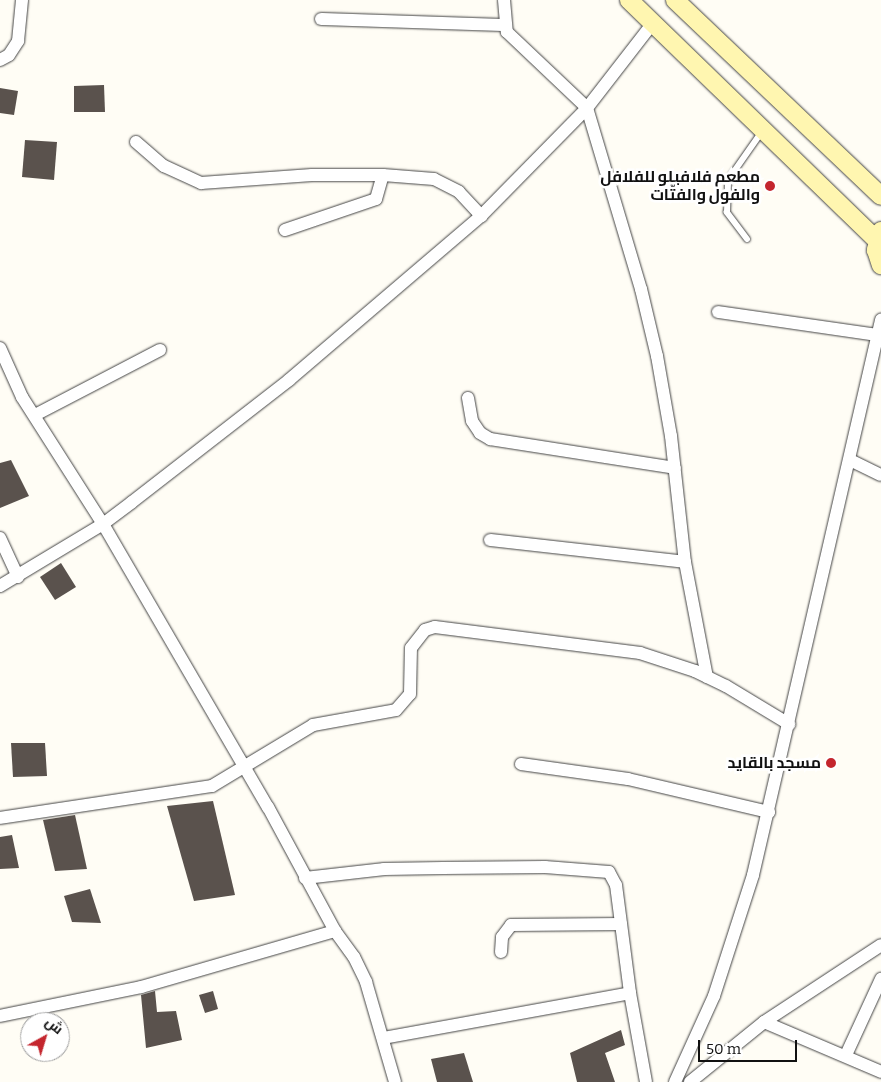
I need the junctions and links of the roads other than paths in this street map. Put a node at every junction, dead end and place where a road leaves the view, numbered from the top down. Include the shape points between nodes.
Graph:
1 (22, 0) edge
2 (504, 0) edge
3 (628, 0) edge
4 (675, 0) edge
5 (321, 19) dead end
6 (653, 23) junction
7 (504, 25) junction
8 (0, 60) edge
9 (588, 108) junction
10 (764, 129) junction
11 (136, 142) dead end
12 (383, 175) junction
13 (881, 196) edge
14 (481, 216) junction
15 (285, 230) dead end
16 (879, 235) edge
17 (747, 239) dead end
18 (881, 265) edge
19 (718, 312) dead end
20 (880, 326) edge
21 (0, 348) edge
22 (160, 350) dead end
23 (468, 398) dead end
24 (34, 415) junction
25 (850, 460) junction
26 (675, 468) junction
27 (881, 475) edge
28 (103, 524) junction
29 (0, 538) edge
30 (490, 540) dead end
31 (685, 562) junction
32 (18, 577) junction
33 (0, 586) edge
34 (708, 677) junction
35 (789, 724) junction
36 (521, 764) dead end
37 (243, 767) junction
38 (768, 812) junction
39 (0, 818) edge
40 (305, 878) junction
41 (621, 924) junction
42 (335, 931) junction
43 (881, 945) edge
44 (501, 952) dead end
45 (881, 978) edge
46 (630, 992) junction
47 (0, 1016) edge
48 (764, 1022) junction
49 (383, 1038) junction
50 (846, 1055) junction
51 (881, 1072) edge
52 (395, 1082) edge
53 (646, 1082) edge
54 (675, 1082) edge
55 (690, 1082) edge

1 - 8 street via 18,40 9,55
2 - 7 street
3 - 6 main road
4 - 13 main road
5 - 7 street
6 - 9 street
6 - 10 main road
7 - 9 street via 514,41
9 - 14 street
9 - 26 street via 641,288 657,356
10 - 16 main road
10 - 17 lane via 728,180 727,212
11 - 12 street via 164,166 201,183 312,175
12 - 14 street via 434,179 447,184
12 - 15 street via 376,199
14 - 28 street via 288,380
16 - 18 main road
19 - 20 street
20 - 25 street
21 - 24 street
22 - 24 street
23 - 26 street via 472,421 480,433 490,439
24 - 28 street
25 - 27 street
25 - 35 street
26 - 31 street
28 - 32 street
28 - 37 street
29 - 32 street
30 - 31 street
31 - 34 street
32 - 33 street
34 - 35 street
34 - 37 street via 640,653 435,627 425,630 412,648 410,694 402,707 313,725
35 - 38 street
36 - 38 street via 628,778
37 - 39 street via 212,786
37 - 40 street
38 - 54 street via 735,938 714,996
40 - 41 street via 384,869 601,869 614,877
40 - 42 street
41 - 44 street via 512,926 502,937
41 - 46 street
42 - 47 street via 141,987
42 - 49 street via 366,982
43 - 48 street
45 - 50 street
46 - 49 street
46 - 53 street
48 - 50 street
48 - 55 street
49 - 52 street
50 - 51 street

